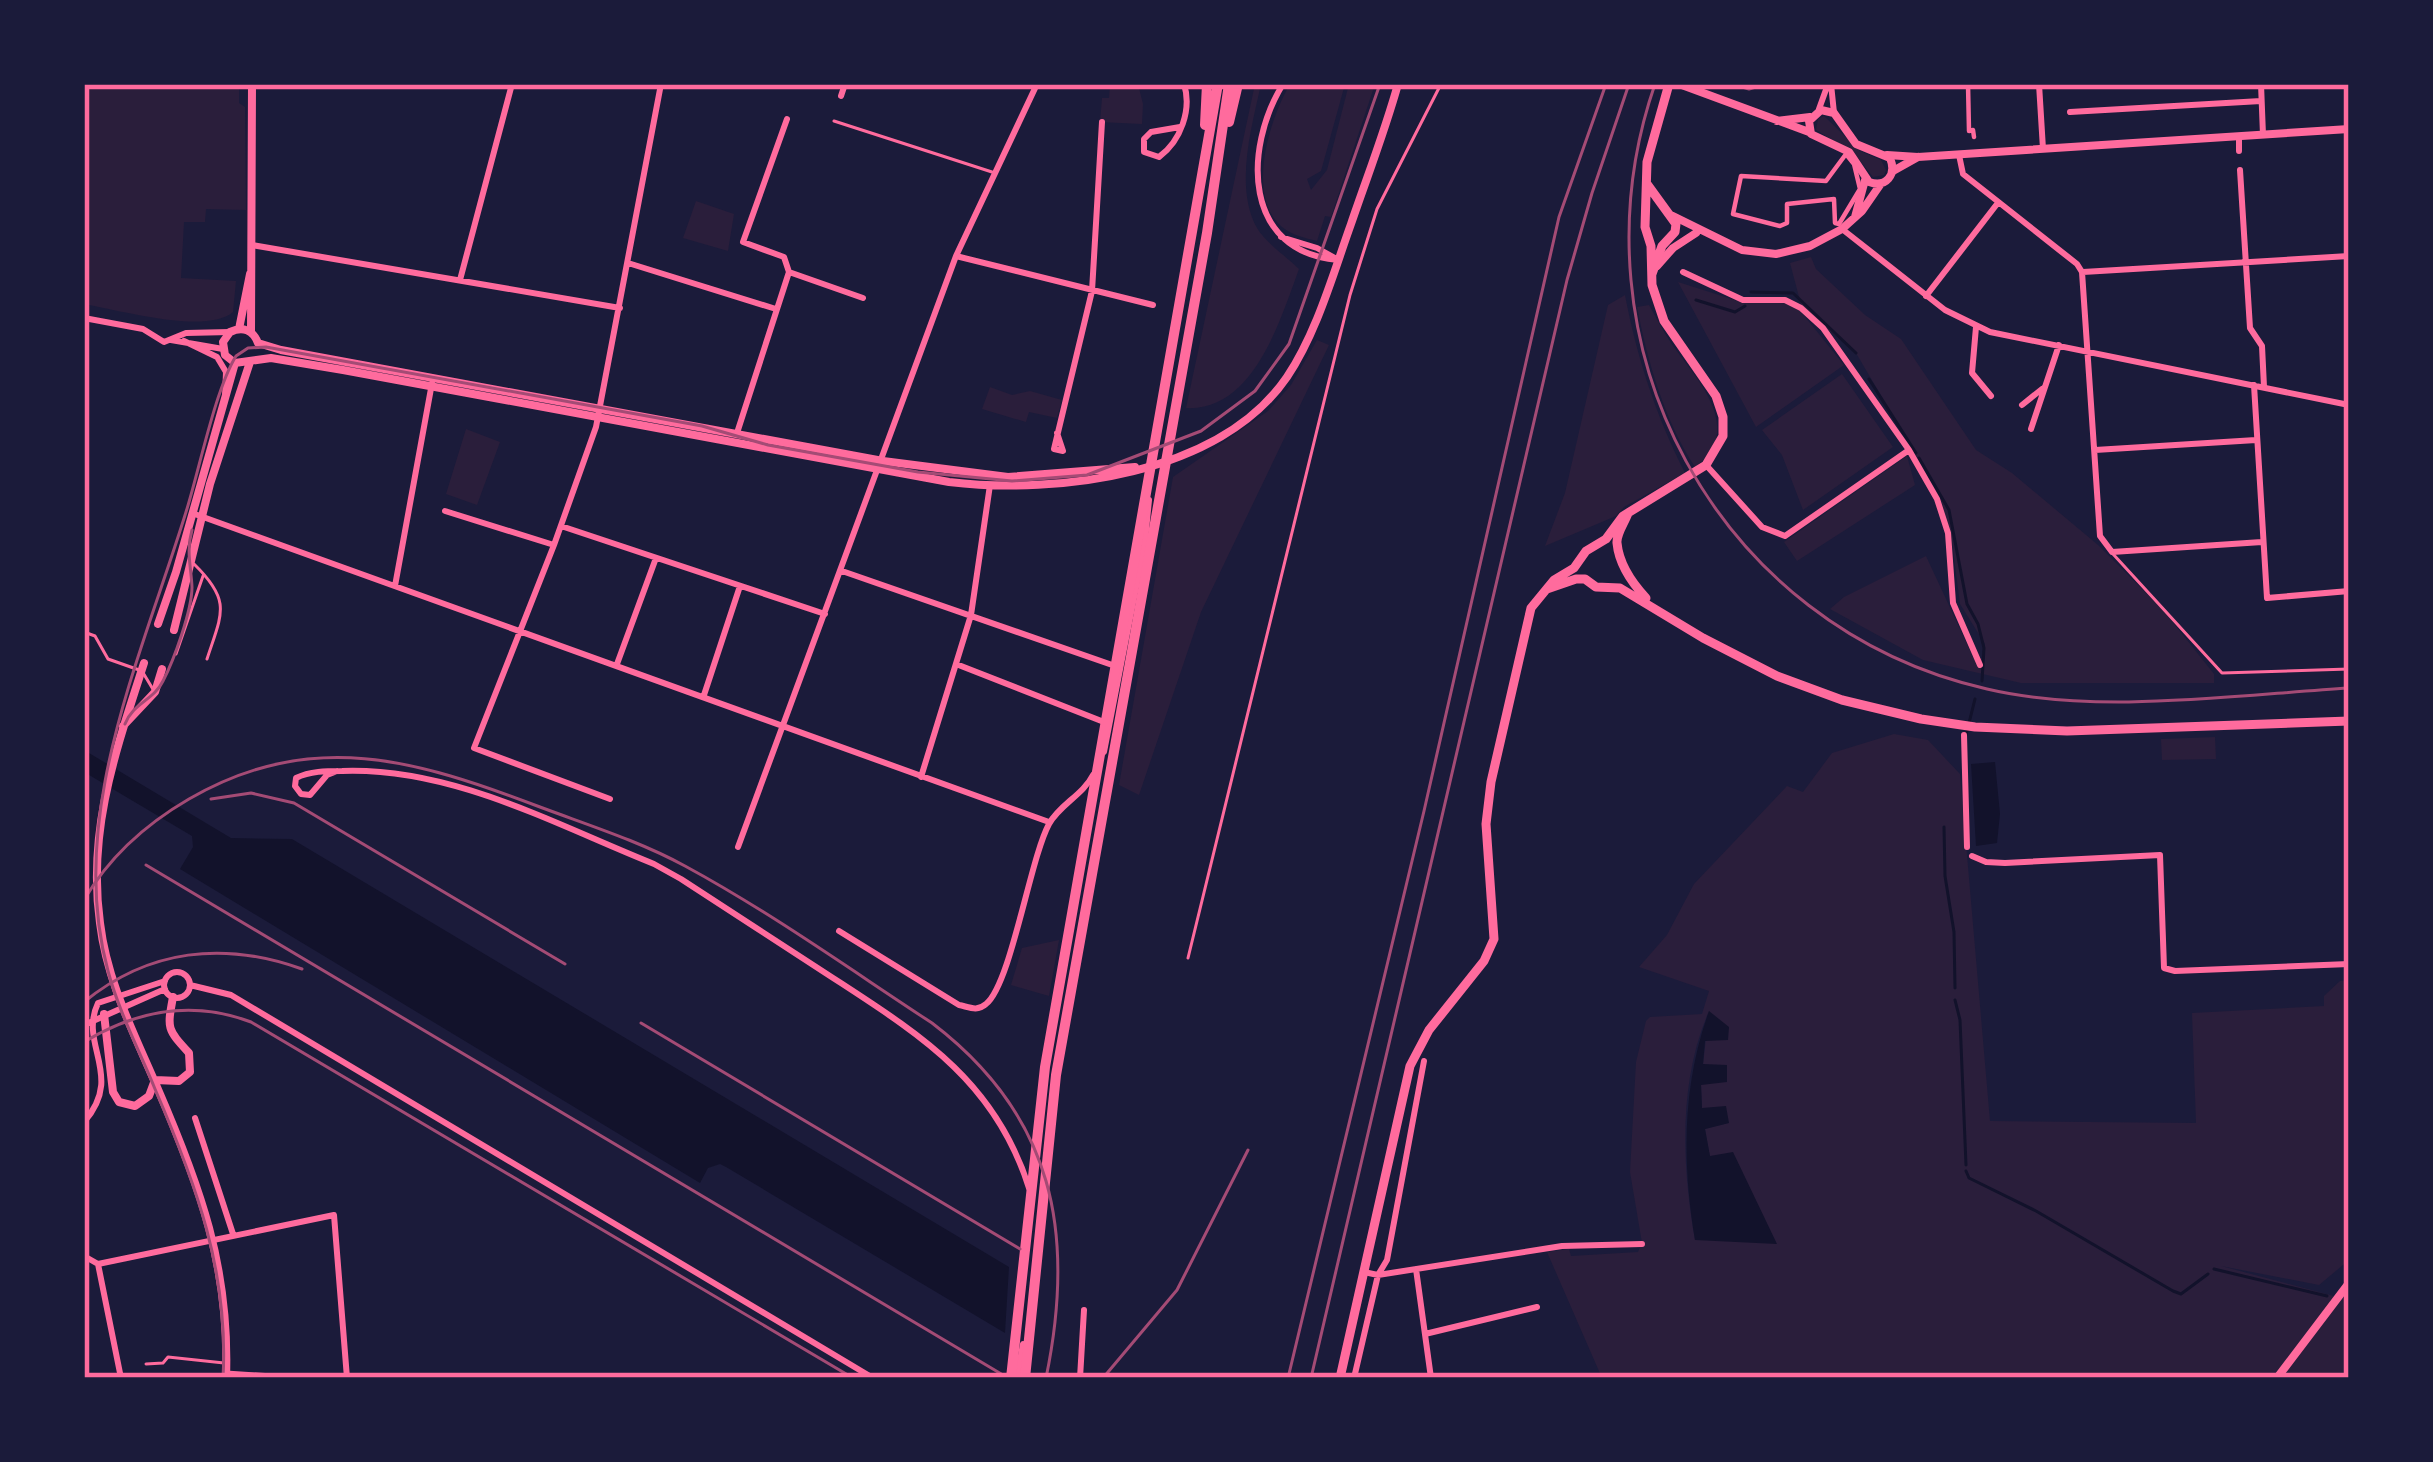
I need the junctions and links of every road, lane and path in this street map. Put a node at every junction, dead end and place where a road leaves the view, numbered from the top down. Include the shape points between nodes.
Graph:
1 (252, 84) edge
2 (512, 84) edge
3 (661, 84) edge
4 (845, 84) edge
5 (1037, 84) edge
6 (1184, 84) edge
7 (1208, 84) edge
8 (1218, 84) edge
9 (1233, 84) edge
10 (1283, 84) edge
11 (1398, 84) edge
12 (1441, 84) edge
13 (1669, 84) edge
14 (1679, 84) edge
15 (1830, 84) edge
16 (1968, 84) edge
17 (2039, 84) edge
18 (2261, 84) edge
19 (841, 96) dead end
20 (2261, 100) junction
21 (2070, 112) dead end
22 (1834, 113) junction
23 (1815, 114) junction
24 (787, 119) dead end
25 (834, 121) dead end
26 (1776, 121) junction
27 (1102, 122) dead end
28 (1180, 127) junction
29 (2349, 129) edge
30 (1810, 133) junction
31 (2263, 135) junction
32 (2239, 136) junction
33 (1973, 137) dead end
34 (2043, 149) junction
35 (2239, 151) dead end
36 (1887, 155) junction
37 (1959, 155) junction
38 (1918, 157) junction
39 (2240, 170) dead end
40 (1894, 171) junction
41 (994, 173) junction
42 (1865, 180) junction
43 (1647, 184) junction
44 (1881, 184) junction
45 (1199, 194) junction
46 (1997, 203) junction
47 (1669, 213) junction
48 (1647, 217) junction
49 (1854, 219) junction
50 (1787, 224) joint
51 (1842, 230) junction
52 (1696, 233) junction
53 (1650, 236) junction
54 (1713, 237) junction
55 (1669, 238) junction
56 (252, 245) junction
57 (956, 256) junction
58 (2349, 256) edge
59 (1338, 260) junction
60 (628, 263) junction
61 (2246, 263) junction
62 (1654, 270) junction
63 (250, 272) junction
64 (789, 272) junction
65 (1683, 272) dead end
66 (2082, 272) junction
67 (460, 280) junction
68 (1092, 291) junction
69 (1926, 296) junction
70 (862, 298) dead end
71 (1153, 305) dead end
72 (620, 308) junction
73 (776, 309) junction
74 (84, 318) edge
75 (1976, 327) junction
76 (235, 330) junction
77 (251, 332) junction
78 (184, 340) junction
79 (167, 341) junction
80 (258, 343) junction
81 (2059, 345) junction
82 (223, 349) junction
83 (2088, 351) junction
84 (252, 360) junction
85 (235, 363) junction
86 (432, 382) junction
87 (2254, 385) junction
88 (2045, 387) junction
89 (2264, 387) junction
90 (1172, 390) junction
91 (1991, 396) dead end
92 (226, 400) junction
93 (2022, 405) dead end
94 (2349, 405) edge
95 (599, 411) junction
96 (2031, 429) dead end
97 (1057, 433) dead end
98 (736, 438) junction
99 (2256, 440) junction
100 (1909, 450) junction
101 (2095, 450) junction
102 (882, 465) junction
103 (1706, 465) junction
104 (1136, 467) junction
105 (990, 485) junction
106 (445, 511) dead end
107 (1628, 513) junction
108 (196, 514) junction
109 (561, 526) junction
110 (2262, 542) junction
111 (1601, 544) junction
112 (554, 545) junction
113 (1618, 549) junction
114 (180, 550) junction
115 (2112, 552) junction
116 (656, 558) junction
117 (192, 562) junction
118 (1581, 562) junction
119 (842, 571) junction
120 (1625, 572) junction
121 (204, 574) junction
122 (1585, 579) junction
123 (394, 586) junction
124 (740, 586) junction
125 (1613, 586) junction
126 (1547, 589) junction
127 (2349, 591) edge
128 (1651, 604) junction
129 (825, 614) junction
130 (971, 615) junction
131 (158, 624) dead end
132 (174, 630) dead end
133 (521, 630) junction
134 (84, 632) edge
135 (176, 654) dead end
136 (207, 659) dead end
137 (617, 664) junction
138 (956, 664) junction
139 (1980, 665) dead end
140 (143, 667) junction
141 (162, 669) dead end
142 (1122, 669) junction
143 (2349, 669) edge
144 (155, 692) junction
145 (704, 695) junction
146 (2349, 721) edge
147 (784, 724) junction
148 (1112, 725) junction
149 (122, 727) junction
150 (1964, 735) dead end
151 (338, 771) junction
152 (921, 777) junction
153 (610, 799) dead end
154 (1049, 822) junction
155 (738, 848) dead end
156 (839, 931) dead end
157 (1188, 958) dead end
158 (2349, 964) edge
159 (190, 985) junction
160 (165, 986) junction
161 (173, 998) junction
162 (104, 1014) junction
163 (93, 1019) junction
164 (84, 1025) edge
165 (1424, 1061) dead end
166 (155, 1080) junction
167 (195, 1118) dead end
168 (84, 1122) edge
169 (234, 1235) junction
170 (214, 1238) junction
171 (1642, 1244) dead end
172 (84, 1256) edge
173 (98, 1264) junction
174 (1417, 1269) junction
175 (1364, 1272) junction
176 (1378, 1275) junction
177 (2349, 1283) edge
178 (1537, 1306) dead end
179 (1084, 1310) dead end
180 (1426, 1334) junction
181 (146, 1364) dead end
182 (226, 1371) edge
183 (302, 1377) edge
184 (121, 1378) edge
185 (346, 1378) edge
186 (873, 1378) edge
187 (1018, 1378) edge
188 (1080, 1378) edge
189 (1340, 1378) edge
190 (1354, 1378) edge
191 (1431, 1378) edge
192 (2277, 1378) edge

1 - 56 main road
2 - 67 street
3 - 60 street
4 - 19 street
5 - 41 street
6 - 28 street via 1189,106
7 - 45 highway
8 - 45 highway
9 - 90 highway
10 - 59 street via 1258,161 1267,216 1280,237
11 - 59 main road
12 - 157 lane via 1383,195 1350,295
13 - 43 main road via 1652,133
14 - 26 main road
15 - 22 street
15 - 23 street
16 - 33 street
17 - 34 street
18 - 20 street
20 - 21 street
20 - 31 street
22 - 23 main road
22 - 36 main road via 1856,144
23 - 26 main road
23 - 30 main road
24 - 64 street via 743,242 784,257
25 - 41 lane
26 - 30 main road
27 - 68 street
28 - 28 street via 1165,154 1144,152 1150,132
29 - 31 main road
30 - 42 main road via 1849,152
31 - 32 main road
32 - 34 main road
32 - 35 street
34 - 37 main road
36 - 38 main road
36 - 40 main road
37 - 38 main road
37 - 46 street via 1963,174
38 - 40 main road
39 - 61 street
40 - 44 main road
41 - 57 street
42 - 44 main road
42 - 49 main road
43 - 47 main road
43 - 48 main road
44 - 49 main road
45 - 90 highway
46 - 66 street
46 - 69 street
47 - 48 main road
47 - 54 main road
47 - 55 main road via 1676,224
48 - 53 main road
49 - 51 main road
50 - 50 street via 1786,204 1834,199 1835,223 1846,217 1860,189 1850,158 1842,155 1826,181 1741,176 1733,214
51 - 54 main road via 1776,254
51 - 69 street
52 - 54 main road
52 - 55 main road
52 - 62 main road
53 - 55 main road
53 - 62 main road
55 - 62 main road
56 - 63 main road
56 - 67 street
57 - 68 street
57 - 102 street
58 - 61 street
59 - 104 main road via 1301,352 1274,393 1222,435
60 - 72 street
60 - 73 street
61 - 66 street
61 - 89 street
62 - 103 main road via 1664,321 1721,408 1723,436
63 - 76 main road
63 - 77 main road
64 - 70 street
64 - 73 street
65 - 100 street via 1743,300 1793,302 1823,328
66 - 83 street
67 - 72 street
68 - 71 street
68 - 97 street
69 - 75 street
72 - 95 street
73 - 98 street
74 - 79 street
75 - 81 street
75 - 91 street via 1972,373
76 - 77 main road
76 - 79 street
76 - 82 main road
77 - 80 main road
78 - 79 street
78 - 82 street
78 - 92 street via 217,357
80 - 84 main road
80 - 86 main road
81 - 83 street
81 - 88 street
82 - 85 main road
83 - 87 street
83 - 101 street
84 - 85 main road
84 - 86 main road
84 - 108 main road
85 - 92 main road
86 - 95 main road
86 - 123 street
87 - 89 street
87 - 99 street
88 - 93 street
88 - 96 street
89 - 94 street
90 - 187 highway via 1050,1071
92 - 108 main road
95 - 98 main road
95 - 109 street
98 - 102 main road
99 - 101 street
99 - 110 street
100 - 103 street via 1785,536 1762,527
100 - 139 street via 1937,499 1953,603
101 - 115 street via 2100,536
102 - 104 main road via 1008,477
102 - 105 main road
102 - 119 street
103 - 107 main road
104 - 105 main road via 1084,482
104 - 142 street via 1150,512
105 - 130 street
106 - 112 street
107 - 111 main road
107 - 113 main road
108 - 114 main road
108 - 117 main road
108 - 123 street
109 - 112 street
109 - 116 street
110 - 115 street
110 - 127 street via 2267,598
111 - 113 main road
111 - 118 main road
112 - 133 street
113 - 120 main road
114 - 117 lane
114 - 131 main road
115 - 143 lane via 2222,673
116 - 124 street
116 - 137 street
117 - 121 lane
117 - 132 main road
118 - 122 main road
118 - 126 main road
119 - 129 street
119 - 130 street
120 - 125 main road
120 - 128 main road
121 - 135 lane
121 - 136 lane via 223,612
122 - 125 main road
122 - 126 main road
123 - 133 street
124 - 129 street
124 - 145 street
125 - 128 main road
126 - 175 main road via 1526,618 1491,782 1494,939 1411,1066
128 - 146 main road via 1739,658 1818,692 1954,724 2098,731
129 - 147 street
130 - 138 street
130 - 142 street
133 - 137 street
133 - 153 street via 474,748
134 - 140 lane via 108,659
137 - 145 street
138 - 148 street
138 - 152 street
140 - 144 lane
140 - 149 main road
141 - 144 main road
142 - 148 street
144 - 149 main road
145 - 147 street
147 - 152 street
147 - 155 street
148 - 154 street via 1088,785
149 - 166 main road via 97,840 99,920 118,998
150 - 158 street via 1969,851 2005,863 2160,855 2164,968
151 - 151 street via 310,796 296,789 300,775
151 - 187 street via 448,783 654,864 949,1059 996,1116 1033,1204
152 - 154 street
154 - 156 street via 1000,979 978,1009
159 - 160 street via 179,972
159 - 161 street
159 - 186 street via 231,995
160 - 161 street
160 - 162 street
160 - 163 street via 104,998
161 - 166 main road via 168,1025 192,1059 179,1082
162 - 163 street
162 - 166 main road via 119,1102 135,1106
163 - 164 street
163 - 168 street via 103,1092
165 - 176 street
166 - 170 main road
167 - 169 street
169 - 170 street
169 - 185 street via 334,1215
170 - 173 street
170 - 182 main road
171 - 174 street
172 - 173 street
173 - 184 street
174 - 176 street
174 - 180 street
175 - 176 street
175 - 189 main road
176 - 190 street
177 - 192 main road
178 - 180 street
179 - 188 street
180 - 191 street
181 - 182 lane via 169,1357
182 - 183 lane

